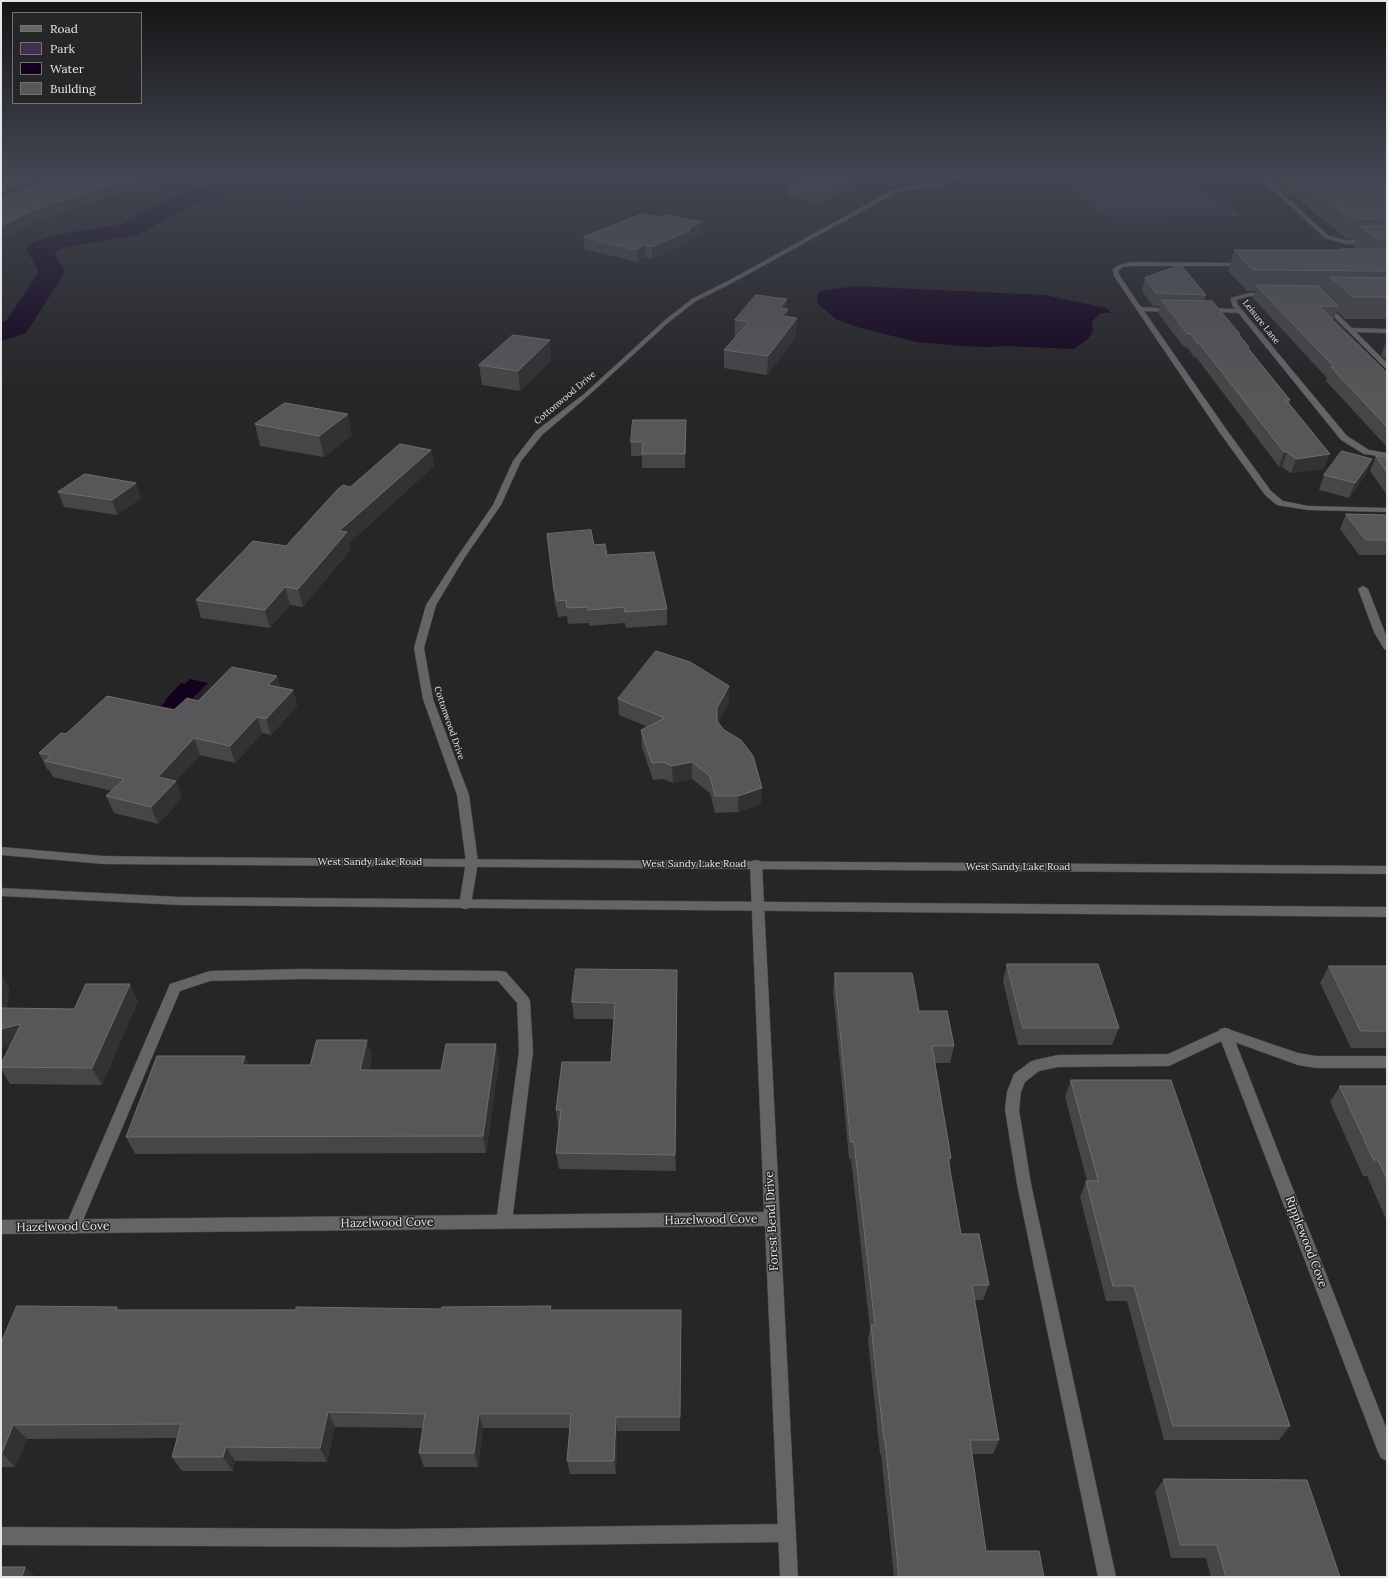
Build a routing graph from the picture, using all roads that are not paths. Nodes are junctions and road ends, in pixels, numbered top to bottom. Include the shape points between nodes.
1 (796, 246) edge
2 (1250, 264) edge
3 (1272, 295) edge
4 (1320, 300) edge
5 (1139, 309) junction
6 (1178, 310) edge
7 (1201, 310) edge
8 (1239, 311) junction
9 (1352, 330) junction
10 (1387, 331) edge
11 (1387, 367) edge
12 (1387, 455) edge
13 (1387, 510) edge
14 (1363, 589) dead end
15 (1387, 646) edge
16 (1, 852) edge
17 (472, 862) junction
18 (756, 864) junction
19 (1387, 870) edge
20 (1, 892) edge
21 (465, 905) junction
22 (758, 906) junction
23 (1387, 912) edge
24 (1224, 1033) junction
25 (1387, 1062) edge
26 (772, 1219) junction
27 (504, 1222) junction
28 (1, 1227) edge
29 (73, 1227) junction
30 (1387, 1452) edge
31 (787, 1533) junction
32 (1, 1536) edge
33 (789, 1577) edge
34 (1107, 1577) edge

1 - 17 street, Cottonwood Drive via 694,300 667,321 586,396 540,433 517,461 497,505 431,605 419,648 428,699 463,795
2 - 5 street via 1121,266 1115,270 1117,276
3 - 8 street, Leisure Lane via 1238,296 1233,299
4 - 9 street
5 - 6 street
5 - 13 street via 1236,450 1268,493 1280,503 1308,508
7 - 8 street
8 - 12 street, Leisure Lane via 1344,438 1368,452
9 - 10 street
9 - 11 street
14 - 15 street
16 - 17 street, West Sandy Lake Road via 111,860
17 - 18 street, West Sandy Lake Road
17 - 21 street, Cottonwood Drive
18 - 19 street, West Sandy Lake Road
18 - 22 street, Forest Bend Drive
20 - 21 street via 180,901
21 - 22 street
22 - 23 street
22 - 26 street, Forest Bend Drive
24 - 25 street via 1298,1059 1316,1062
24 - 30 street, Ripplewood Cove
24 - 34 street via 1169,1060 1058,1061 1035,1066 1019,1078 1014,1092 1012,1110 1024,1184
26 - 27 street, Hazelwood Cove
26 - 31 street, Forest Bend Drive
27 - 29 street, Hazelwood Cove
27 - 29 street via 526,1052 523,1001 501,976 303,974 210,976 175,988
28 - 29 street, Hazelwood Cove
31 - 32 street via 397,1538
31 - 33 street, Forest Bend Drive

